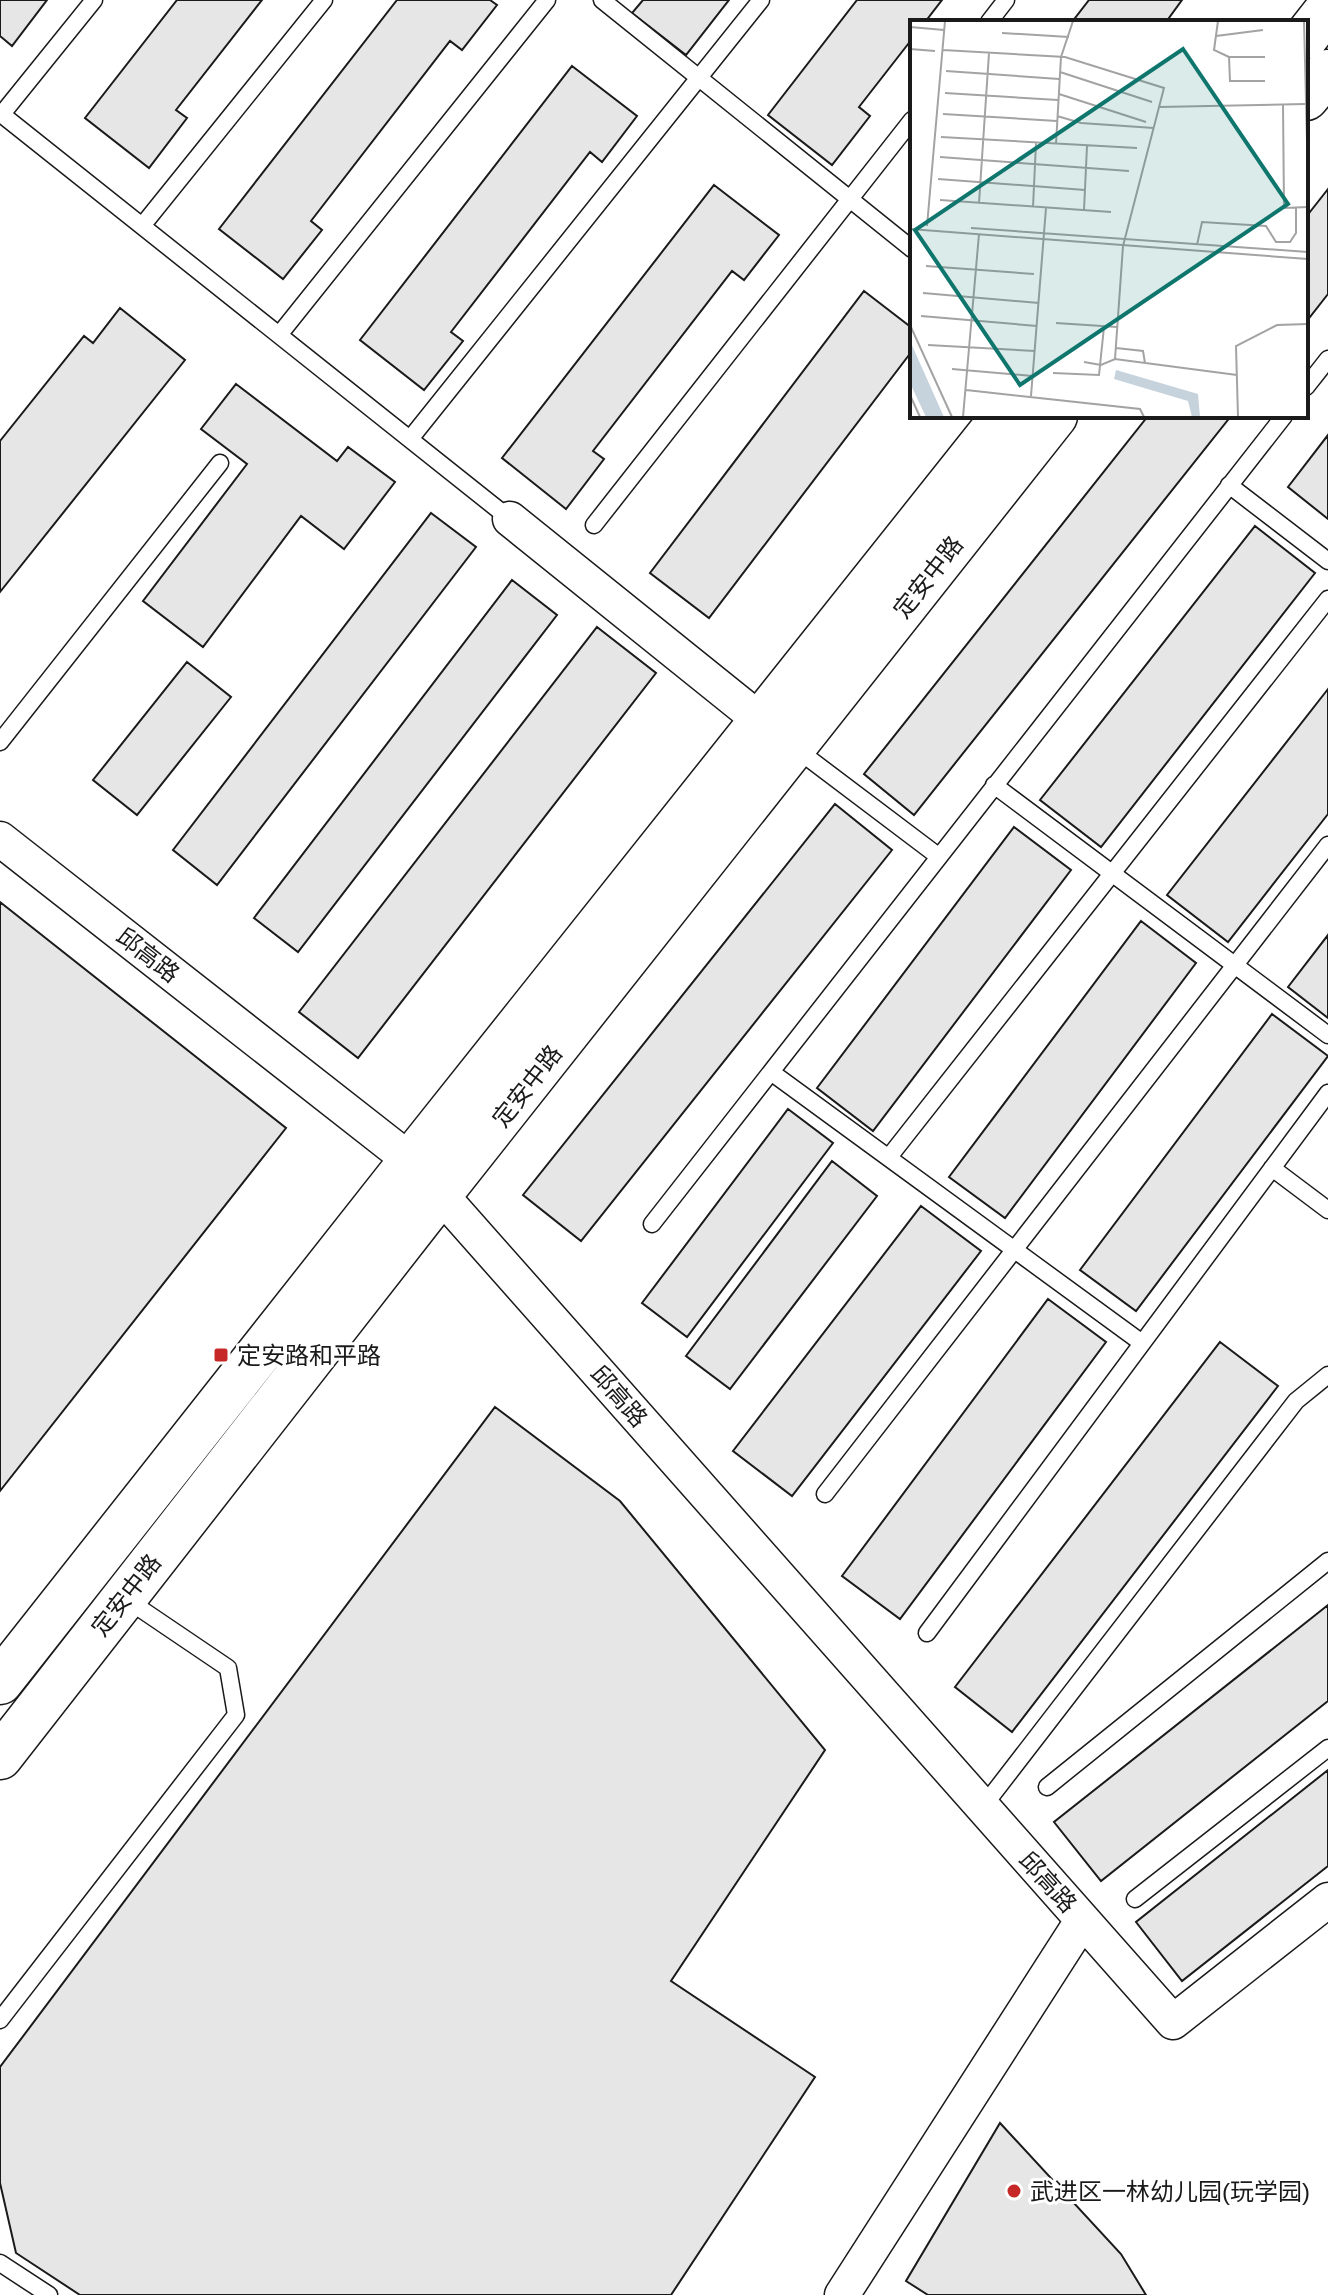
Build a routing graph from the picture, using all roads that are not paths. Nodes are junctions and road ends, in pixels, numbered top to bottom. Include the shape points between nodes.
1 (94, 0) edge
2 (324, 0) edge
3 (547, 0) edge
4 (602, 0) edge
5 (761, 0) edge
6 (1006, 0) edge
7 (1328, 9) edge
8 (991, 20) edge
9 (1308, 34) edge
10 (699, 78) junction
11 (1, 114) edge
12 (910, 123) edge
13 (850, 199) junction
14 (142, 226) junction
15 (910, 247) edge
16 (279, 335) junction
17 (1328, 359) edge
18 (1308, 384) edge
19 (1003, 418) edge
20 (1053, 418) edge
21 (1282, 418) edge
22 (410, 439) junction
23 (220, 463) dead end
24 (1229, 485) junction
25 (510, 519) joint
26 (594, 525) dead end
27 (1328, 561) edge
28 (1328, 599) edge
29 (3, 731) edge
30 (778, 734) junction
31 (994, 785) junction
32 (0, 839) edge
33 (1328, 845) edge
34 (938, 856) junction
35 (1112, 873) junction
36 (1235, 965) junction
37 (1328, 1035) edge
38 (771, 1072) junction
39 (1328, 1093) edge
40 (889, 1157) junction
41 (411, 1161) junction
42 (1272, 1168) junction
43 (440, 1194) junction
44 (1328, 1210) edge
45 (652, 1224) dead end
46 (1015, 1250) junction
47 (1142, 1343) junction
48 (1328, 1375) edge
49 (825, 1494) dead end
50 (1328, 1561) edge
51 (124, 1598) junction
52 (927, 1633) dead end
53 (0, 1682) edge
54 (1328, 1748) edge
55 (0, 1757) edge
56 (1047, 1787) dead end
57 (982, 1808) junction
58 (1135, 1899) dead end
59 (1328, 1900) edge
60 (1082, 1921) junction
61 (0, 2020) edge
62 (0, 2263) edge
63 (49, 2295) edge
64 (842, 2295) edge

1 - 11 lane
2 - 14 lane
3 - 16 lane
4 - 10 lane
5 - 10 lane
6 - 8 lane
7 - 9 main road
10 - 13 lane
10 - 22 lane
11 - 14 lane
12 - 13 lane
13 - 15 lane
13 - 26 lane
14 - 16 lane
16 - 22 lane
17 - 18 lane
19 - 30 main road, 定安中路
20 - 30 main road, 定安中路
21 - 24 lane
22 - 25 lane
23 - 29 lane
24 - 27 lane
24 - 31 lane
25 - 30 street
28 - 35 lane
30 - 34 lane
30 - 41 main road, 定安中路
30 - 43 main road, 定安中路
31 - 34 lane
31 - 35 lane
32 - 41 street, 邱高路
33 - 36 lane
34 - 38 lane
35 - 36 lane
35 - 40 lane
36 - 37 lane
36 - 46 lane
38 - 40 lane
38 - 45 lane
39 - 42 lane
40 - 46 lane
41 - 43 street, 邱高路
41 - 53 main road, 定安中路
42 - 44 lane
42 - 47 lane
43 - 51 main road, 定安中路
43 - 57 street, 邱高路
46 - 47 lane
46 - 49 lane
47 - 52 lane
48 - 57 lane via 1296,1401
50 - 56 lane
51 - 55 main road, 定安中路
51 - 61 lane via 228,1668 236,1715
54 - 58 lane
57 - 60 street, 邱高路
59 - 60 street, 邱高路 via 1173,2022
60 - 64 street
62 - 63 lane

